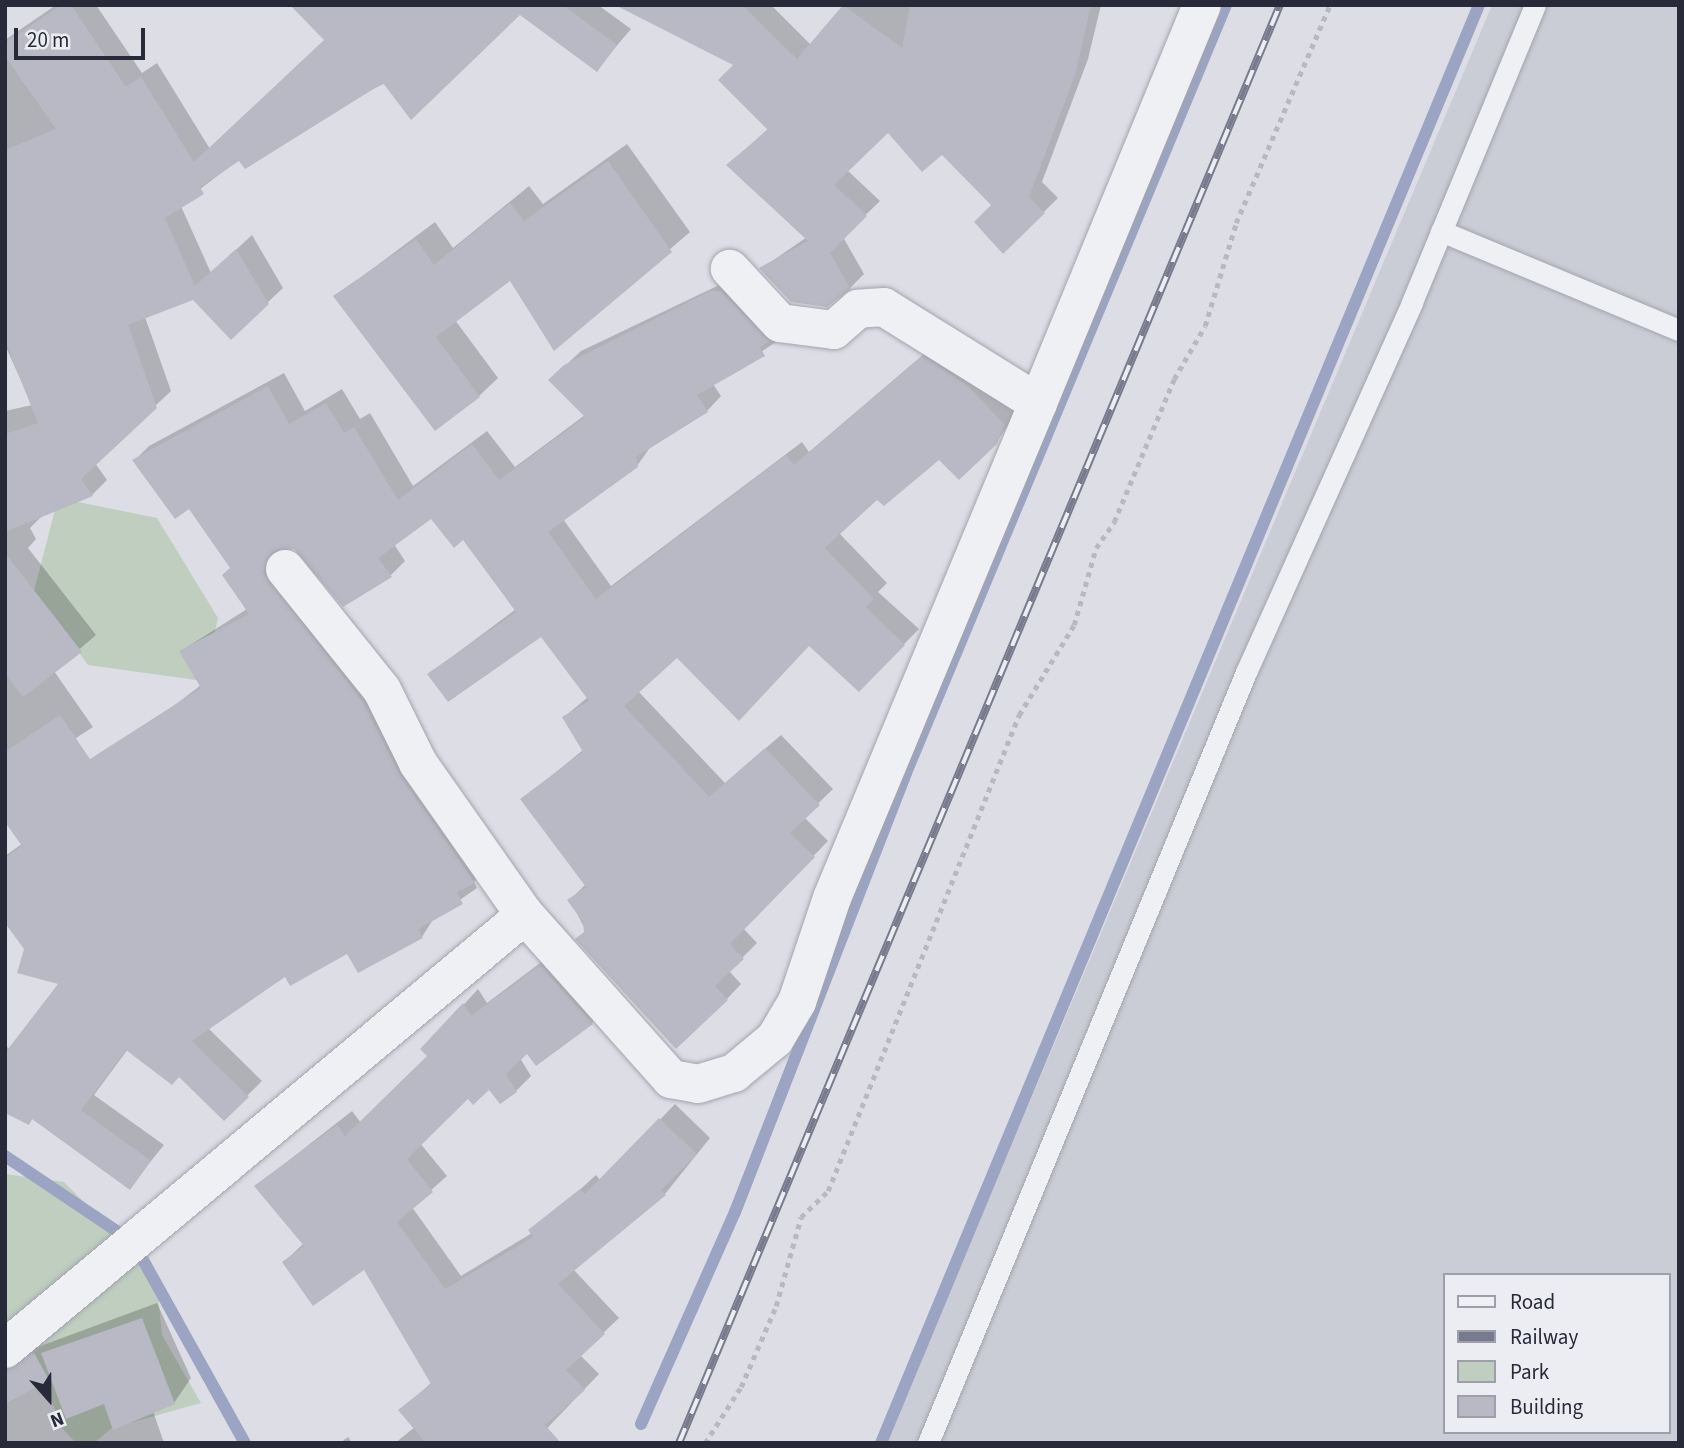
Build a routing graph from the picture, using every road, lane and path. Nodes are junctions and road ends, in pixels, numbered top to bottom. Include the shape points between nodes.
1 (1202, 5) edge
2 (1330, 5) edge
3 (1535, 5) edge
4 (1441, 231) junction
5 (730, 269) dead end
6 (1679, 330) edge
7 (1038, 403) junction
8 (285, 569) dead end
9 (525, 915) junction
10 (5, 1349) edge
11 (705, 1443) edge
12 (928, 1443) edge

1 - 7 street
2 - 11 path via 1303,55 1236,223 1205,326 1174,379 1114,522 1096,548 1074,625 1018,715 828,1191 801,1217 776,1306 741,1387
3 - 4 lane
4 - 6 lane
4 - 12 lane via 1241,682
5 - 7 street via 780,323 834,330 858,309 884,307
7 - 9 street via 832,898 797,1002 775,1039 734,1073 698,1084 671,1079
8 - 9 street via 382,690 418,763
9 - 10 street

